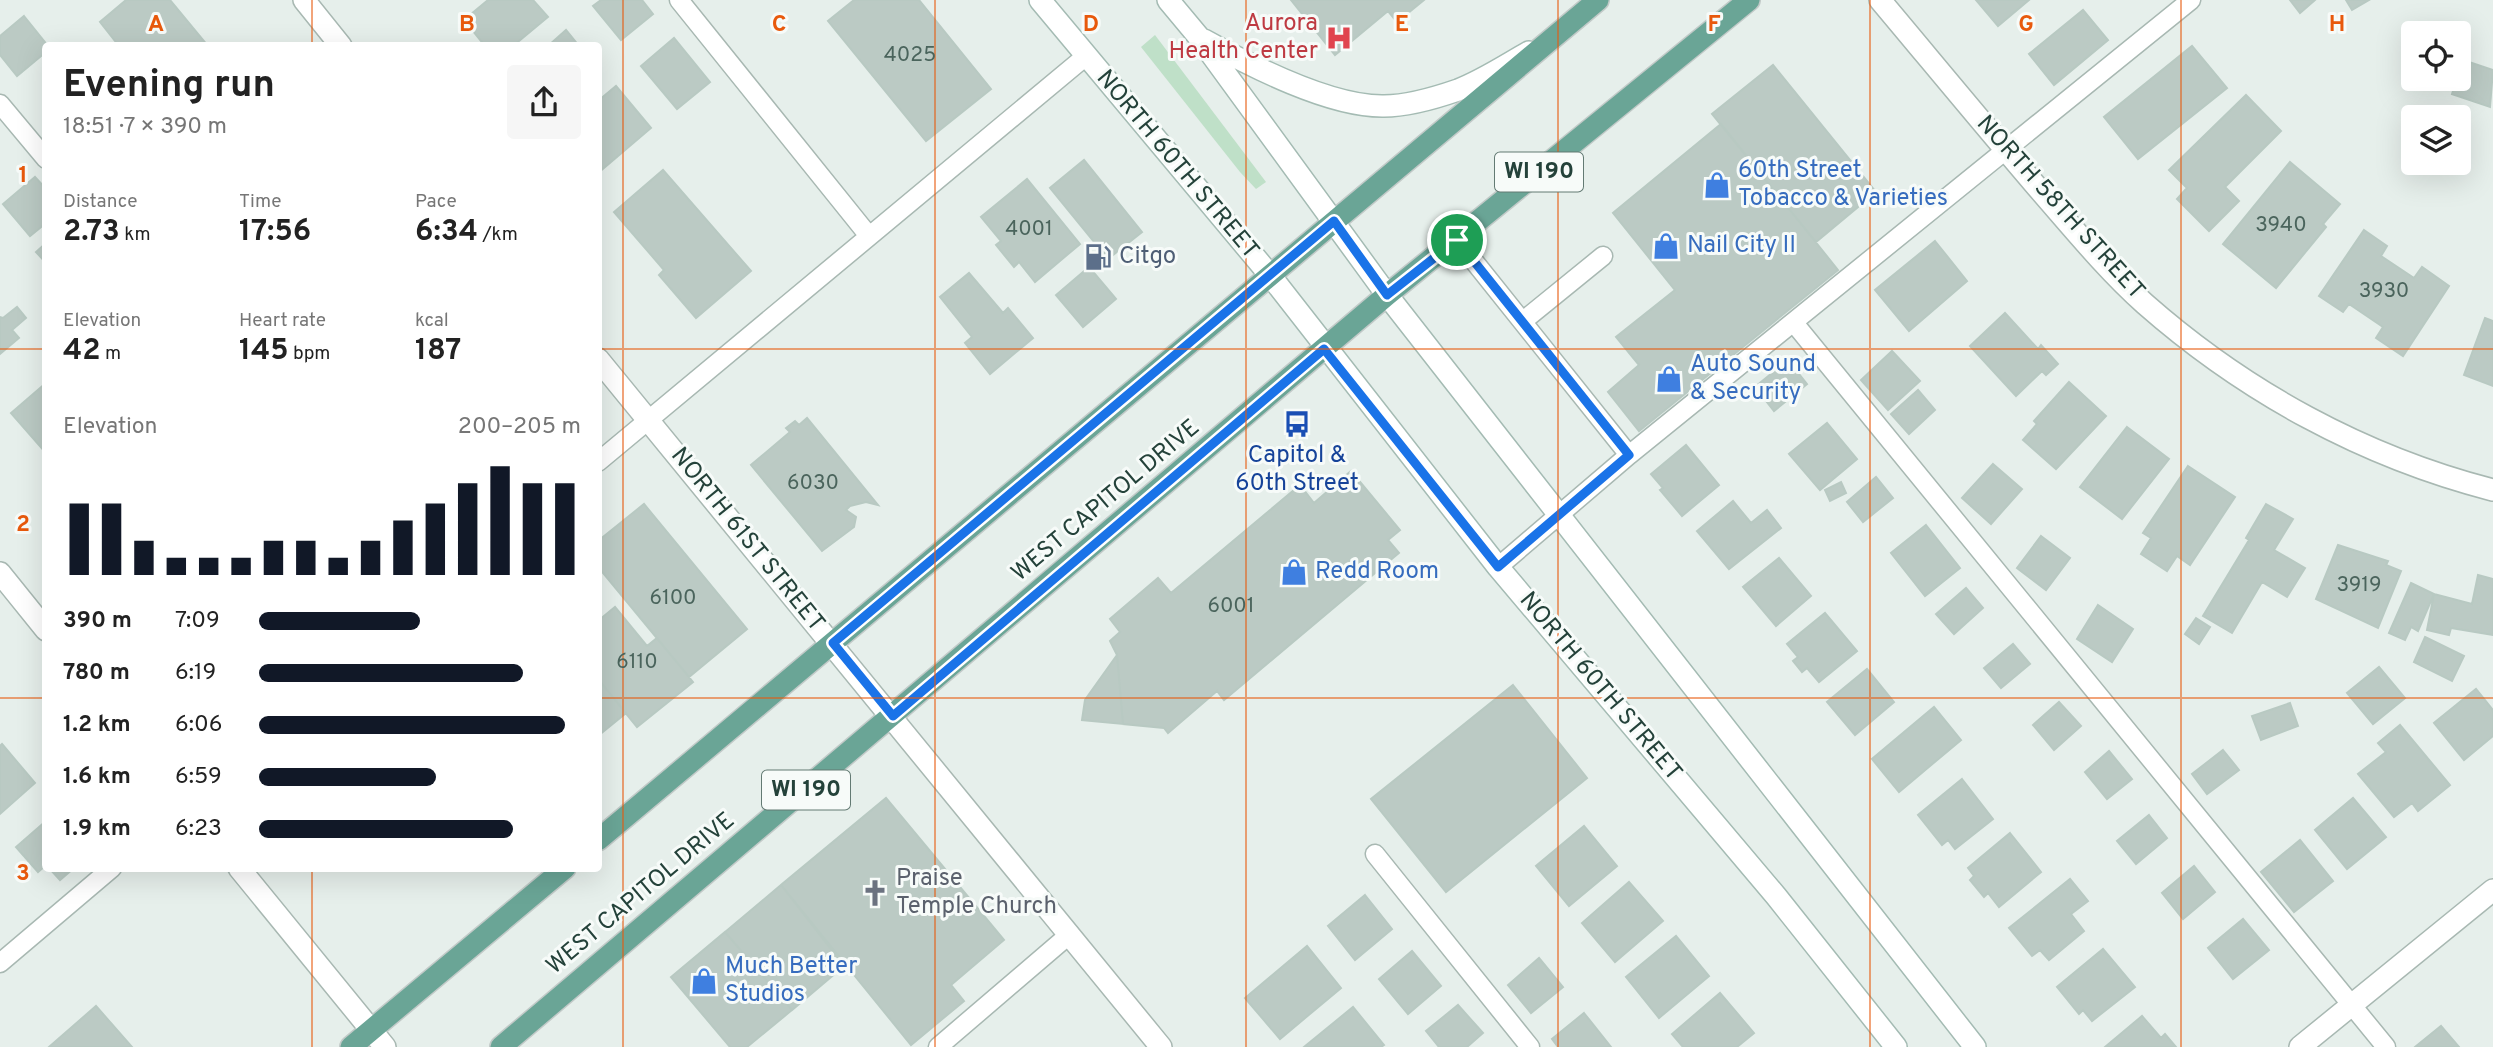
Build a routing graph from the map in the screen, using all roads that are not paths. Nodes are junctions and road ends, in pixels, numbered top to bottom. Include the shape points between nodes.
1 (304, 0) edge
2 (679, 0) edge
3 (1040, 0) edge
4 (1168, 0) edge
5 (1598, 0) edge
6 (1749, 0) edge
7 (1880, 0) edge
8 (2191, 0) edge
9 (1198, 36) junction
10 (1549, 41) junction
11 (338, 42) edge
12 (1086, 56) junction
13 (0, 104) edge
14 (2007, 151) junction
15 (42, 154) edge
16 (1334, 221) junction
17 (869, 236) junction
18 (1457, 240) junction
19 (1603, 256) dead end
20 (1269, 274) junction
21 (1387, 295) junction
22 (1523, 321) junction
23 (1794, 323) junction
24 (1324, 349) junction
25 (602, 364) edge
26 (649, 420) junction
27 (1629, 455) junction
28 (602, 459) edge
29 (2493, 490) edge
30 (1559, 515) junction
31 (1498, 567) junction
32 (0, 573) edge
33 (42, 624) edge
34 (833, 643) junction
35 (893, 716) junction
36 (602, 837) edge
37 (1375, 854) dead end
38 (107, 872) edge
39 (242, 872) edge
40 (560, 872) edge
41 (2493, 890) edge
42 (1070, 934) junction
43 (0, 963) edge
44 (2351, 1005) junction
45 (371, 1030) junction
46 (351, 1047) edge
47 (385, 1047) edge
48 (501, 1047) edge
49 (938, 1047) edge
50 (1161, 1047) edge
51 (1530, 1047) edge
52 (1896, 1047) edge
53 (1975, 1047) edge
54 (2300, 1047) edge
55 (2386, 1047) edge

1 - 11 main road
2 - 17 lane
3 - 12 main road, NORTH 60TH STREET
4 - 9 main road
5 - 10 main road
6 - 18 main road, WEST CAPITOL DRIVE / WI 190
7 - 14 main road, NORTH 58TH STREET
8 - 14 lane
9 - 10 main road via 1275,77 1384,106 1460,89
9 - 16 main road
10 - 16 main road
12 - 17 lane
12 - 20 main road, NORTH 60TH STREET
13 - 15 lane
14 - 23 lane
14 - 29 main road, NORTH 58TH STREET via 2087,245 2143,302 2200,350 2327,428 2393,458
16 - 20 main road
16 - 21 main road
17 - 26 lane
18 - 21 main road, WEST CAPITOL DRIVE / WI 190
18 - 22 lane
19 - 22 lane
20 - 24 main road, NORTH 60TH STREET
20 - 34 main road
21 - 24 main road, WEST CAPITOL DRIVE / WI 190
21 - 30 main road
22 - 27 lane
23 - 27 lane
23 - 44 lane
24 - 31 main road, NORTH 60TH STREET
24 - 35 main road, WEST CAPITOL DRIVE / WI 190
25 - 26 main road, NORTH 61ST STREET
26 - 28 lane
26 - 34 main road, NORTH 61ST STREET
27 - 30 lane
30 - 31 lane
30 - 53 main road
31 - 52 main road, NORTH 60TH STREET
32 - 33 main road
34 - 35 main road, NORTH 61ST STREET
34 - 36 main road
35 - 42 main road, NORTH 61ST STREET
35 - 48 main road, WEST CAPITOL DRIVE / WI 190
37 - 51 lane
38 - 43 lane
39 - 45 main road
40 - 45 main road
41 - 44 main road
42 - 49 lane
42 - 50 main road, NORTH 61ST STREET
44 - 54 main road
44 - 55 lane
45 - 46 main road
45 - 47 main road

